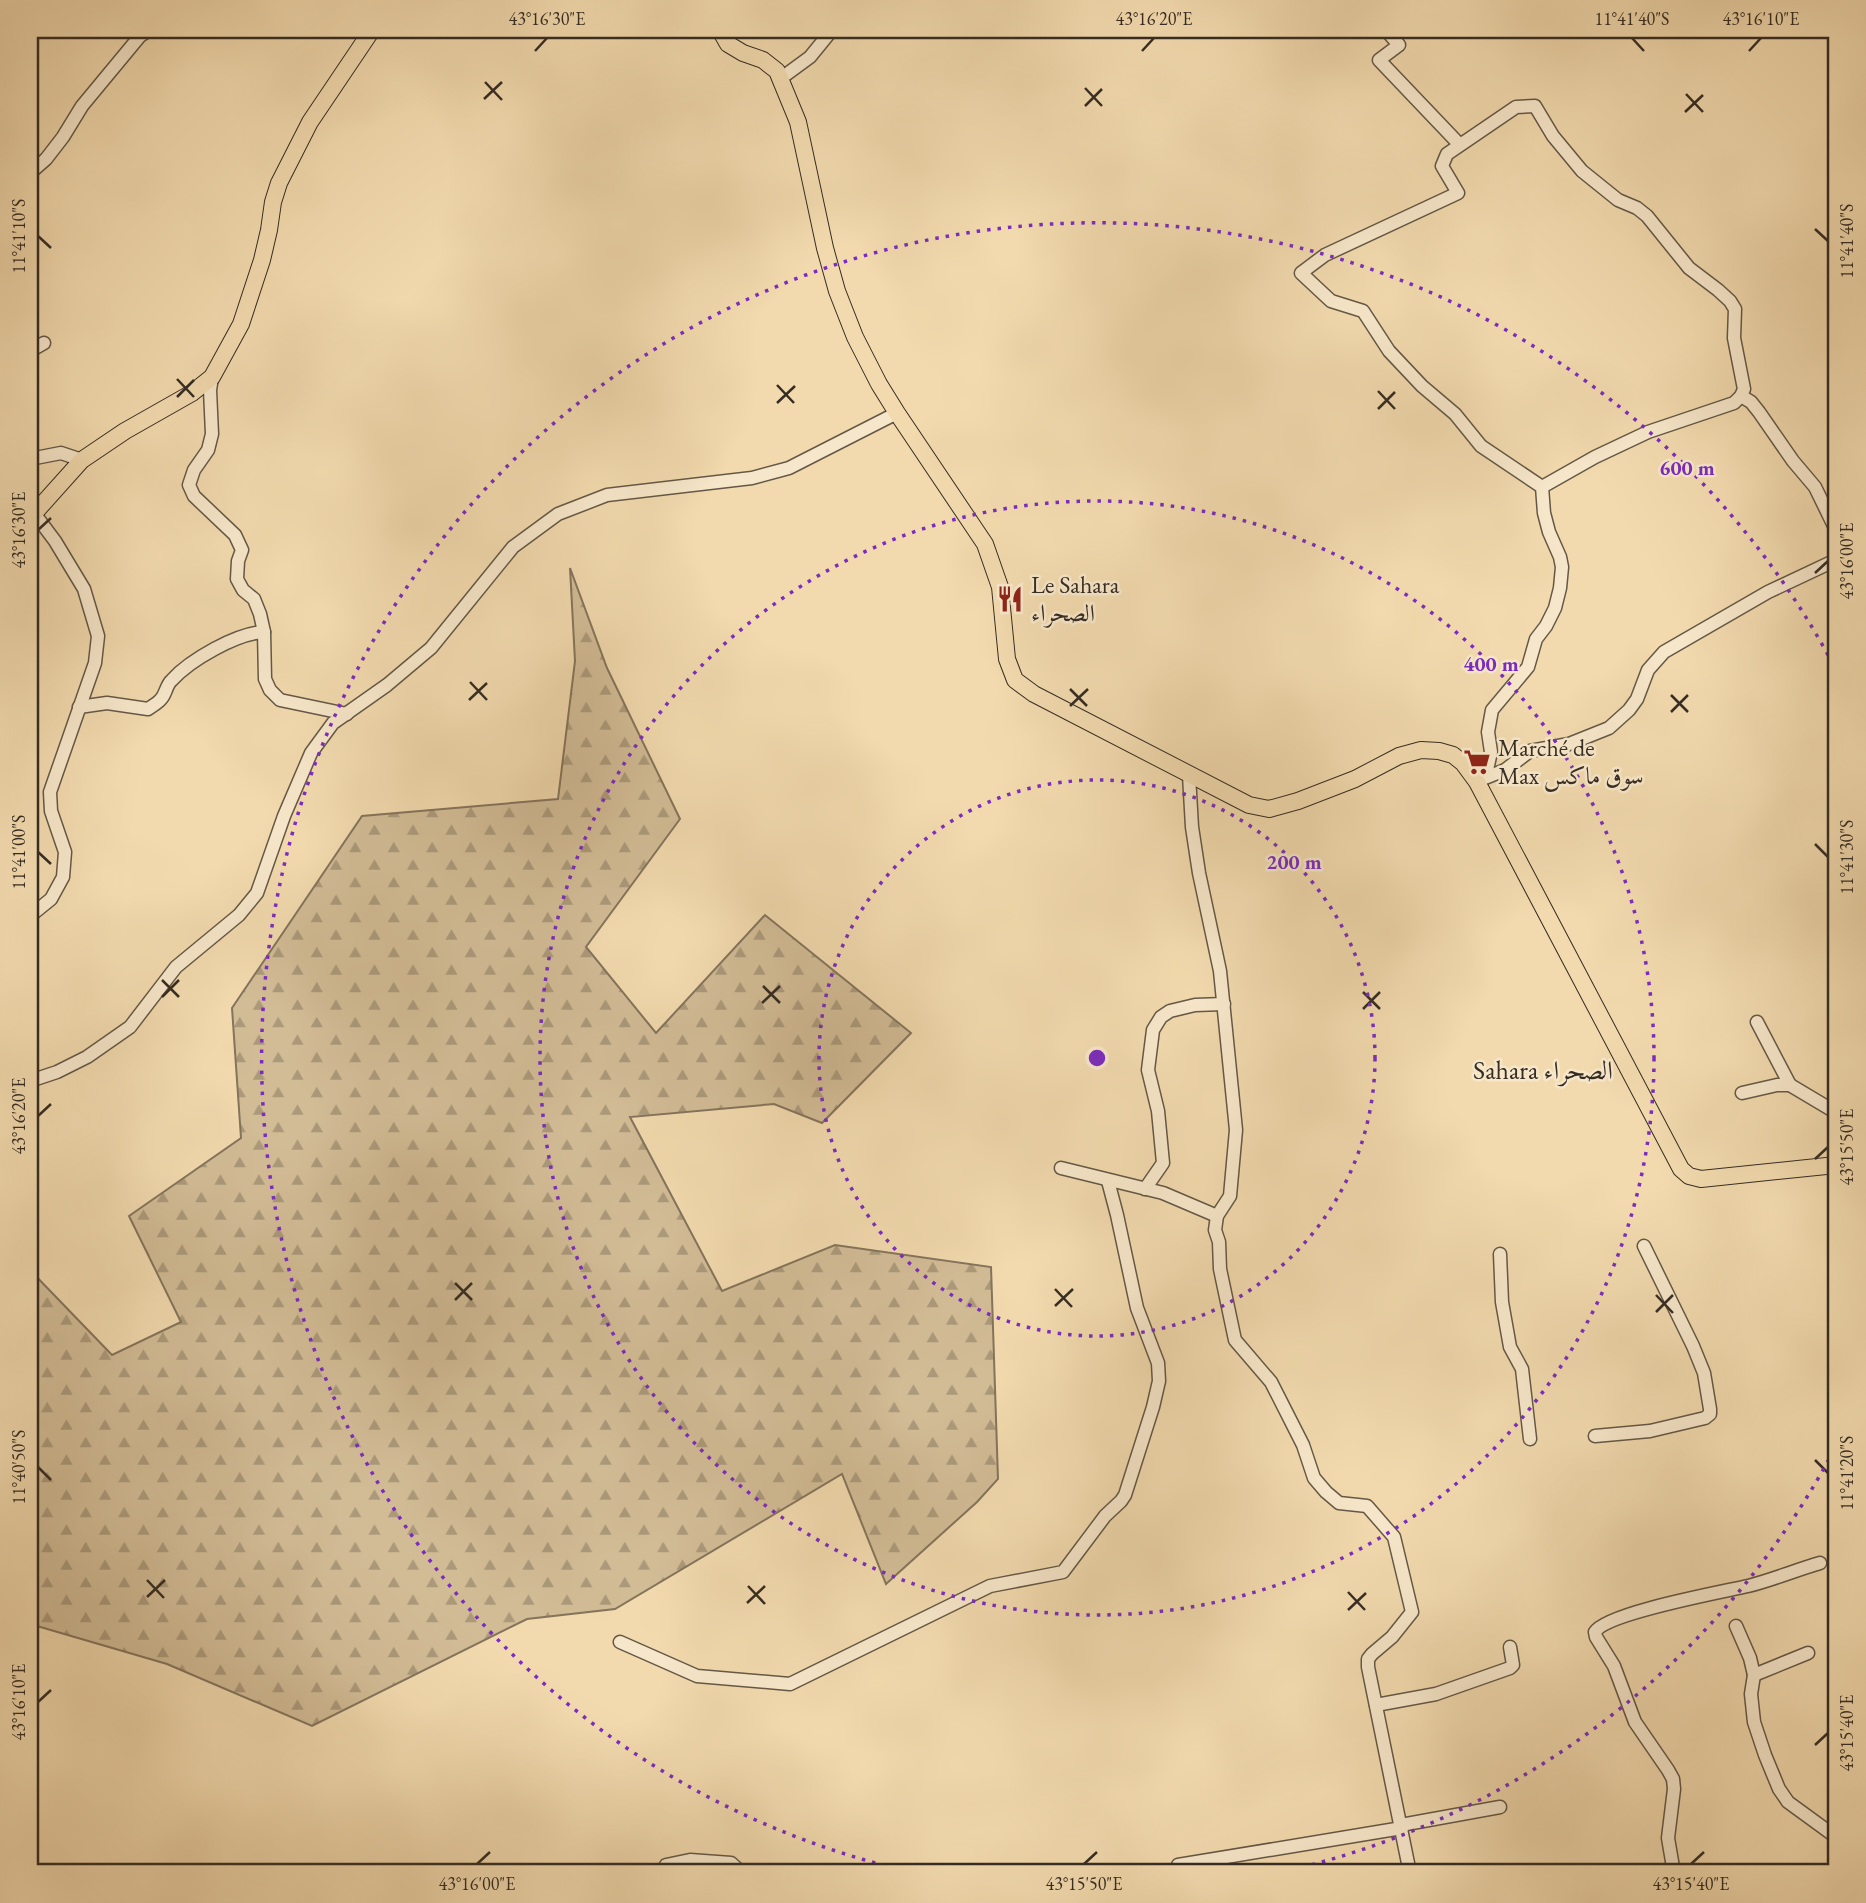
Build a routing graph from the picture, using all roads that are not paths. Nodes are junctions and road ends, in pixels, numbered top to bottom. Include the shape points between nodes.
1 (149, 30) edge
2 (372, 30) edge
3 (720, 30) edge
4 (832, 30) edge
5 (1386, 30) edge
6 (780, 79) junction
7 (1459, 144) junction
8 (30, 173) edge
9 (44, 343) dead end
10 (30, 351) edge
11 (212, 377) junction
12 (1741, 396) junction
13 (897, 413) junction
14 (30, 459) edge
15 (82, 460) junction
16 (1542, 487) junction
17 (32, 515) edge
18 (1836, 530) edge
19 (1836, 560) edge
20 (264, 632) junction
21 (79, 708) junction
22 (347, 714) junction
23 (1189, 775) junction
24 (1477, 782) junction
25 (30, 916) edge
26 (1224, 1004) junction
27 (1757, 1022) dead end
28 (30, 1081) edge
29 (1790, 1085) junction
30 (1742, 1093) dead end
31 (1836, 1115) edge
32 (1836, 1166) edge
33 (1061, 1168) dead end
34 (1108, 1181) junction
35 (1145, 1189) junction
36 (1217, 1216) junction
37 (1644, 1245) dead end
38 (1500, 1254) dead end
39 (1595, 1436) dead end
40 (1530, 1439) dead end
41 (1820, 1563) dead end
42 (1736, 1626) dead end
43 (620, 1642) dead end
44 (1510, 1647) dead end
45 (1808, 1653) dead end
46 (1754, 1675) junction
47 (1376, 1705) junction
48 (1500, 1807) dead end
49 (1402, 1826) junction
50 (1836, 1837) edge
51 (1178, 1864) dead end
52 (662, 1873) edge
53 (742, 1873) edge
54 (1410, 1873) edge
55 (1674, 1873) edge

1 - 8 street
2 - 11 main road via 310,122 279,183 262,260 241,324
3 - 6 main road via 728,44 763,60
4 - 6 street via 810,57
5 - 7 street via 1399,45 1379,60
6 - 13 main road via 798,122 837,291 855,337
7 - 12 street via 1516,107 1535,106 1582,170 1618,200 1647,216 1689,268 1730,301 1735,309
7 - 16 street via 1442,166 1458,193 1325,255 1301,273 1331,301 1363,311 1389,351 1455,414 1481,446
9 - 10 street
11 - 15 main road
11 - 20 street via 212,434 189,485 194,496 235,535 242,550 237,579 254,599
12 - 16 street via 1726,407 1648,432
12 - 18 street via 1751,402 1815,487
13 - 22 street via 789,468 752,478 607,495 558,514 513,547 431,648
13 - 23 main road via 985,544 1000,587 1007,659 1015,680
14 - 15 street via 61,453
15 - 17 main road
16 - 24 street via 1549,532 1562,567 1560,588 1528,667 1492,710 1491,752 1487,769
17 - 21 street via 55,541 84,589 98,636 95,663
19 - 24 street via 1768,592 1664,652 1648,670 1637,699 1609,728 1569,744 1530,751 1505,770
20 - 21 street via 251,632 206,654 170,681 161,700 148,709 107,703
20 - 22 street via 265,679 280,700
21 - 25 street via 50,792 51,811 65,852 63,877 51,899
22 - 28 street via 333,723 311,753 257,893 239,915 176,967 130,1027 87,1058
23 - 24 main road via 1249,805 1269,809 1421,750 1452,755
23 - 26 street via 1196,850
24 - 32 main road via 1681,1169 1701,1179
26 - 35 street via 1170,1011 1153,1030 1148,1070 1163,1163
26 - 36 street via 1236,1130 1230,1196
27 - 29 street
29 - 30 street
29 - 31 street
33 - 34 street
34 - 35 street
34 - 43 street via 1159,1381 1125,1495 1063,1572 990,1586 790,1684 697,1676
35 - 36 street
36 - 47 street via 1220,1269 1235,1340 1271,1382 1314,1478 1339,1503 1367,1506 1394,1537 1412,1612 1368,1659
37 - 39 street via 1704,1373 1710,1414 1650,1431
38 - 40 street via 1502,1302 1510,1347 1521,1369
41 - 55 street via 1623,1617 1595,1632 1614,1666 1634,1722 1673,1779 1668,1838
42 - 46 street
44 - 47 street via 1510,1668 1436,1694
45 - 46 street
46 - 50 street via 1754,1722 1779,1790 1788,1802
47 - 49 street
48 - 49 street
49 - 51 street
49 - 54 street
52 - 53 street via 666,1865 690,1860 731,1863

